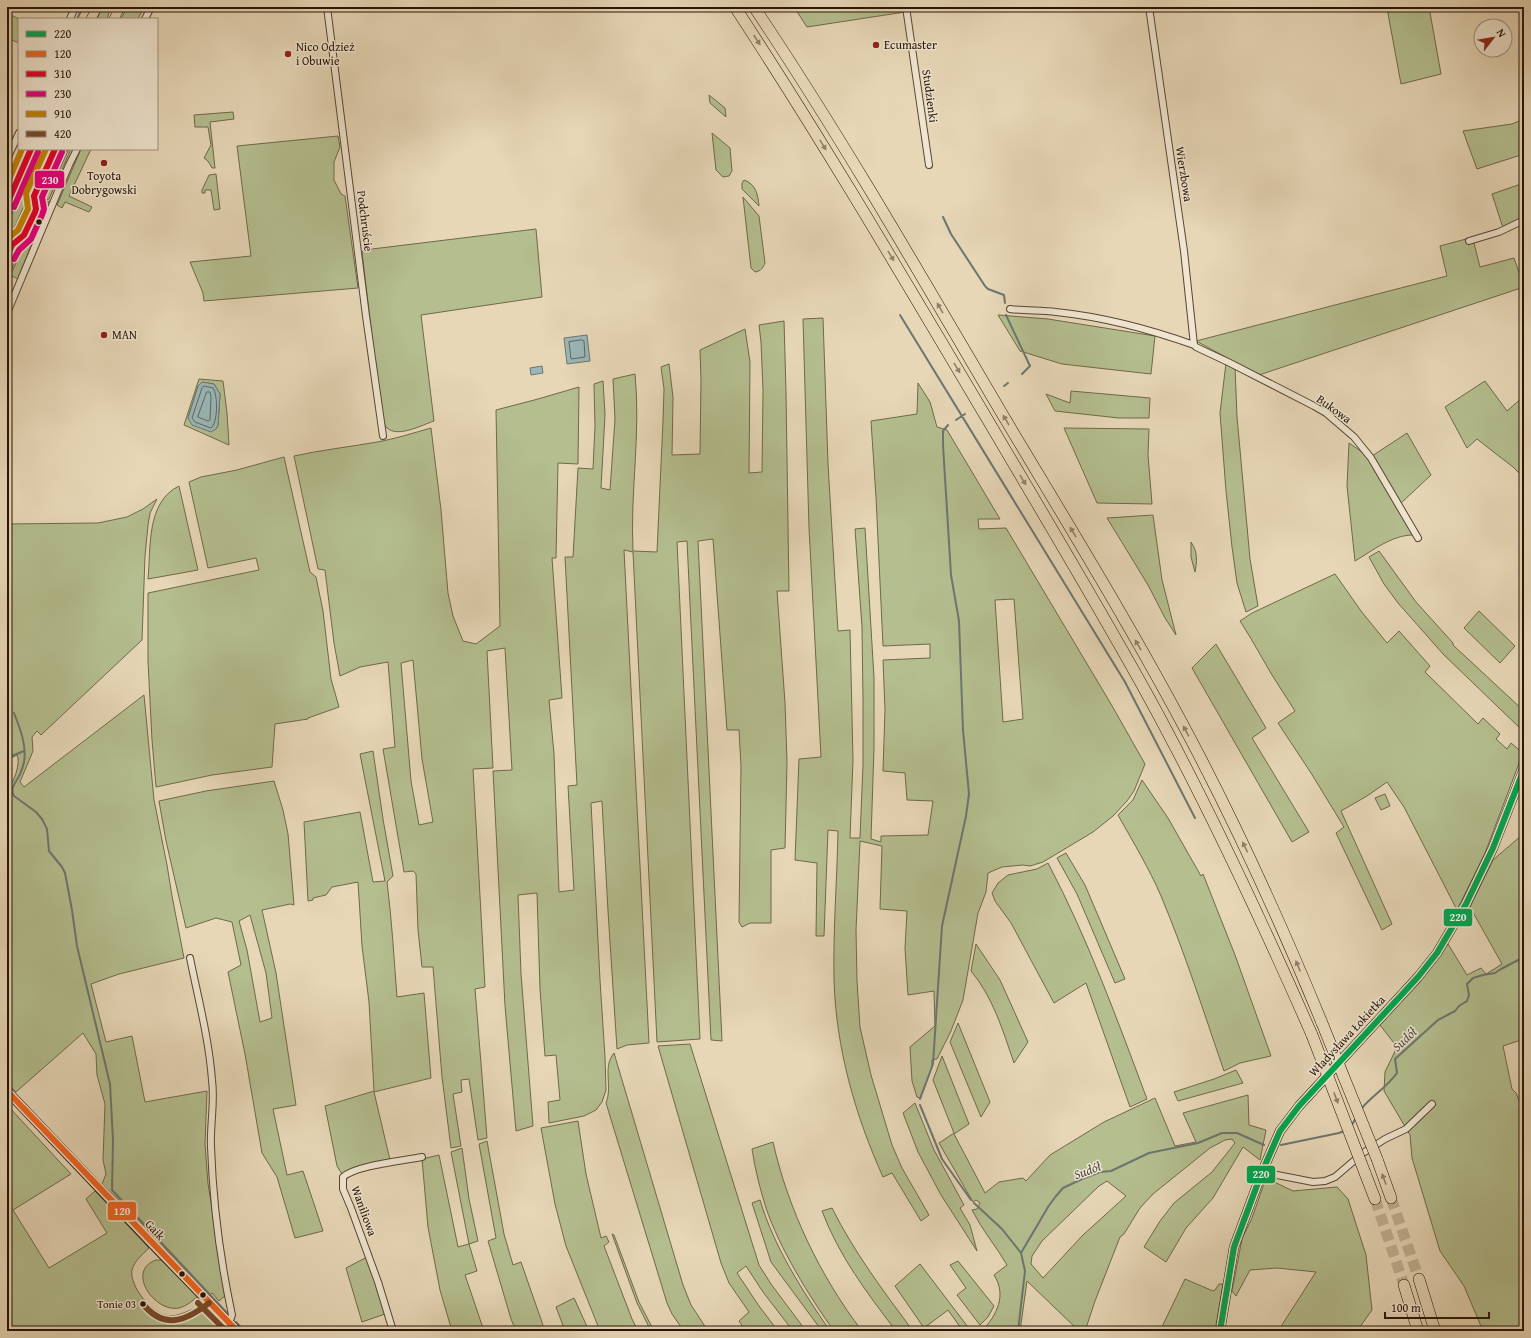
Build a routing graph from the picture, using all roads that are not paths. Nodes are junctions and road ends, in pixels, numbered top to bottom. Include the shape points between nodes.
1 (75, 7) edge
2 (97, 7) edge
3 (120, 7) edge
4 (151, 7) edge
5 (327, 7) edge
6 (735, 7) edge
7 (754, 7) edge
8 (906, 7) edge
9 (1149, 7) edge
10 (70, 18) edge
11 (92, 18) edge
12 (114, 18) edge
13 (146, 18) edge
14 (18, 135) edge
15 (31, 150) edge
16 (55, 150) edge
17 (76, 150) edge
18 (7, 159) edge
19 (929, 165) dead end
20 (7, 204) edge
21 (1524, 220) edge
22 (1469, 241) dead end
23 (7, 256) edge
24 (7, 294) edge
25 (14, 297) junction
26 (1010, 309) dead end
27 (7, 313) edge
28 (1194, 345) junction
29 (383, 436) dead end
30 (1418, 538) dead end
31 (1524, 769) edge
32 (190, 958) dead end
33 (7, 1091) edge
34 (1432, 1104) dead end
35 (422, 1157) dead end
36 (1262, 1172) junction
37 (1392, 1198) tunnel mouth
38 (1375, 1199) tunnel mouth
39 (1418, 1278) tunnel mouth
40 (1404, 1285) tunnel mouth
41 (229, 1323) junction
42 (237, 1331) edge
43 (393, 1331) edge
44 (1220, 1331) edge
45 (1418, 1331) edge
46 (1435, 1331) edge

1 - 10 street
2 - 11 main road
3 - 12 main road
4 - 13 street
5 - 29 street, Podchruście
6 -> 38 highway, bridge via 857,198 1132,667 1180,755 1217,828 1312,1035
37 -> 7 highway, bridge via 1265,889 1164,690 846,149
8 - 19 street, Studzienki
9 - 28 street, Wierzbowa via 1184,251
14 - 18 street
15 - 20 main road
16 - 23 main road
17 - 25 street
21 - 22 street via 1499,232
24 - 25 street
25 - 27 street
26 - 28 street, Bukowa via 1056,312 1121,322 1157,331
28 - 30 street, Bukowa via 1314,406 1354,437 1371,458
31 - 36 street, Władysława Łokietka via 1493,848 1466,904 1443,943 1418,977 1288,1118 1277,1136
32 - 41 street via 213,1081 213,1198 232,1315
33 - 41 street, Gaik
34 - 36 street via 1406,1130 1363,1153 1335,1177 1313,1182
35 - 43 street, Waniliowa via 375,1165 343,1177 343,1189 378,1282
36 - 44 street, Władysława Łokietka via 1234,1247
39 - 46 highway
40 - 45 highway
41 - 42 street, Gaik

